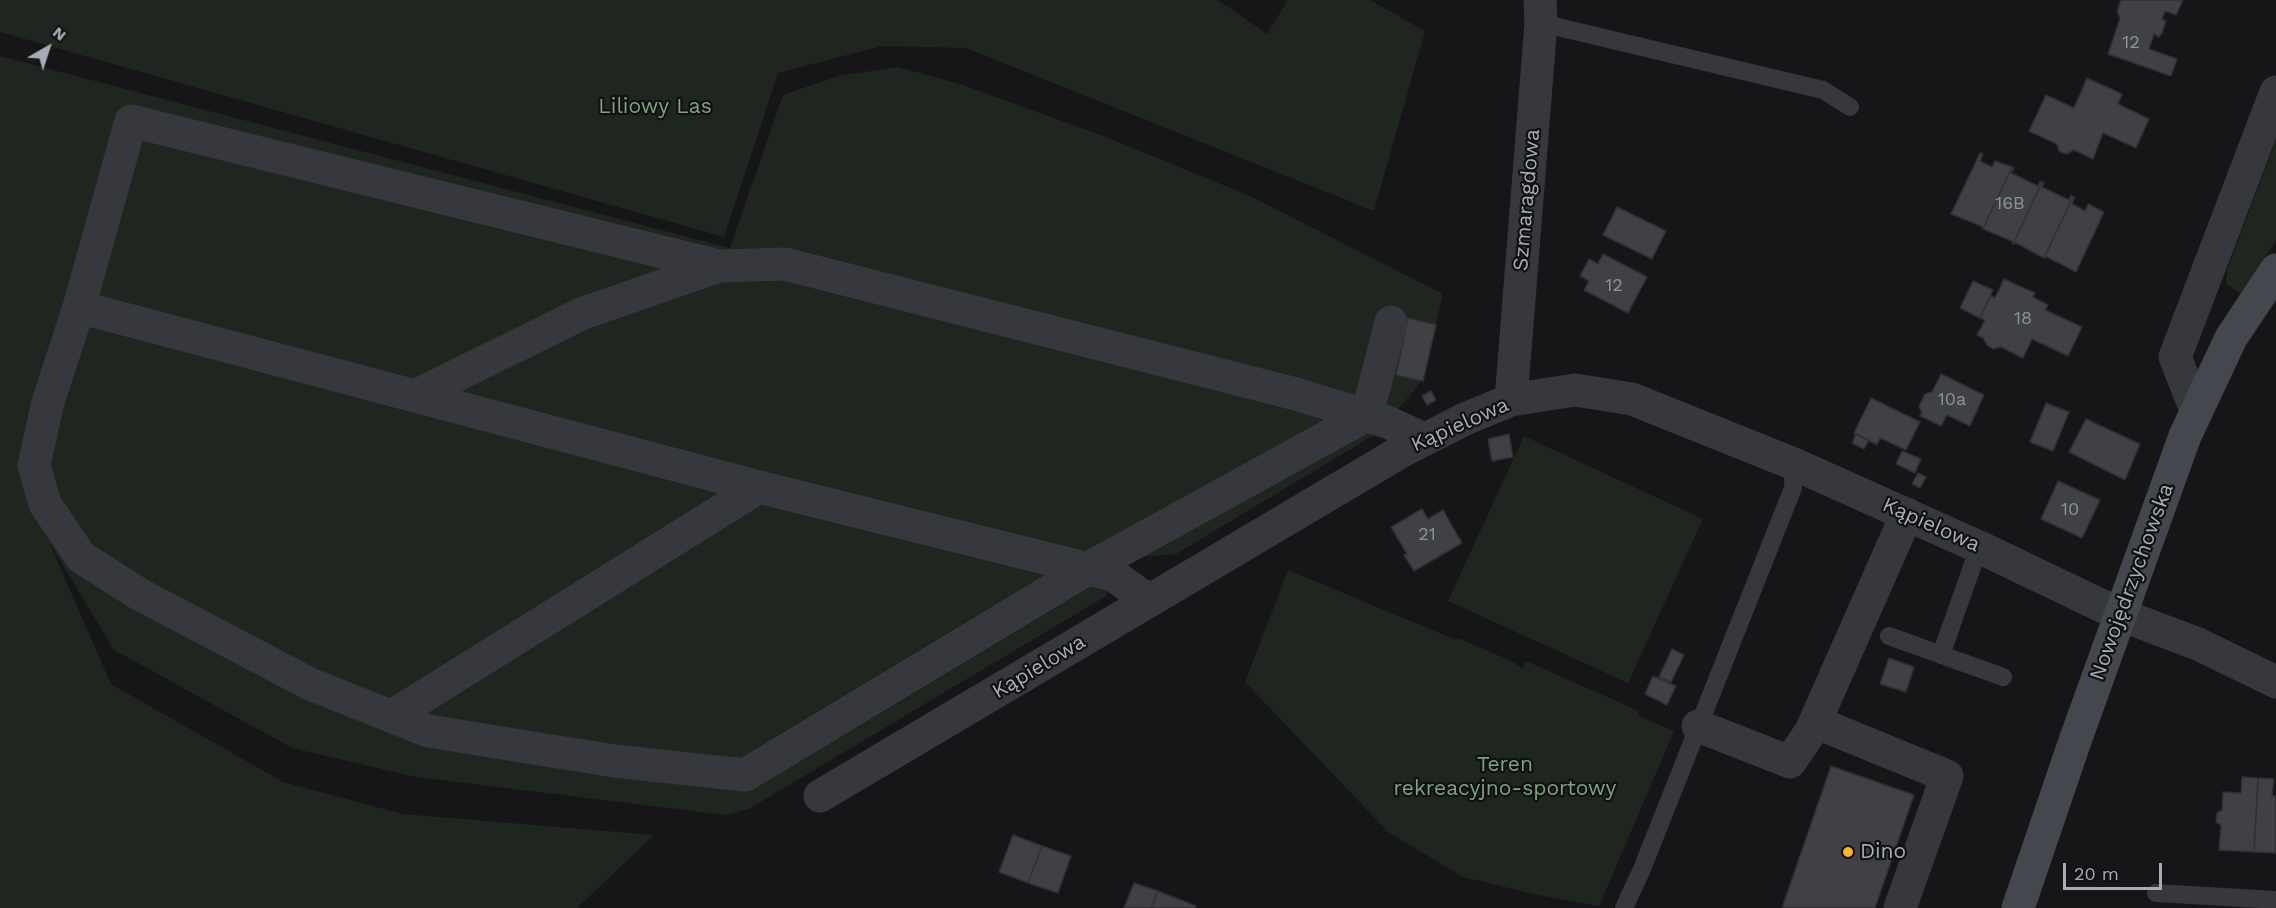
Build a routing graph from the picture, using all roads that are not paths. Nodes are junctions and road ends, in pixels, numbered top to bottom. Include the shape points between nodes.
1 (1540, 11) edge
2 (2276, 92) edge
3 (1850, 107) dead end
4 (719, 266) junction
5 (2276, 270) edge
6 (80, 307) junction
7 (1391, 322) dead end
8 (415, 396) junction
9 (1511, 400) junction
10 (2196, 410) junction
11 (1366, 416) junction
12 (1424, 440) junction
13 (1794, 464) junction
14 (759, 487) junction
15 (1907, 514) junction
16 (1979, 547) junction
17 (1087, 569) junction
18 (1149, 601) junction
19 (2121, 615) junction
20 (1889, 636) dead end
21 (1941, 655) junction
22 (2003, 677) dead end
23 (2276, 682) edge
24 (392, 716) junction
25 (1815, 722) junction
26 (1698, 726) junction
27 (820, 796) dead end
28 (2156, 893) dead end
29 (2276, 900) edge
30 (1624, 908) edge
31 (1900, 908) edge
32 (2018, 908) edge

1 - 3 lane via 1822,90
1 - 9 street, Szmaragdowa
2 - 10 street via 2175,357
4 - 6 street via 131,121
4 - 8 street via 581,314
4 - 11 street via 785,264 1296,394
5 - 10 street, Nowojędrzychowska via 2231,338
6 - 8 street
6 - 24 street via 48,402 34,465 45,504 81,557 139,594 310,684
7 - 11 street
8 - 14 street
9 - 12 street, Kąpielowa
9 - 13 street, Kąpielowa via 1575,390 1632,399
10 - 19 street, Nowojędrzychowska
11 - 12 street
11 - 17 street
12 - 18 street, Kąpielowa
13 - 15 street, Kąpielowa
13 - 26 lane via 1793,488
14 - 17 street
14 - 24 street
15 - 16 street, Kąpielowa
15 - 25 street
16 - 19 street, Kąpielowa
16 - 21 lane
17 - 18 street via 1113,575
17 - 24 street via 745,775 614,761 428,731
18 - 27 street, Kąpielowa
19 - 23 street, Kąpielowa via 2198,644
19 - 32 street, Nowojędrzychowska
20 - 21 lane
21 - 22 lane
25 - 26 street via 1790,762
25 - 31 street via 1947,776
26 - 30 lane
28 - 29 lane

